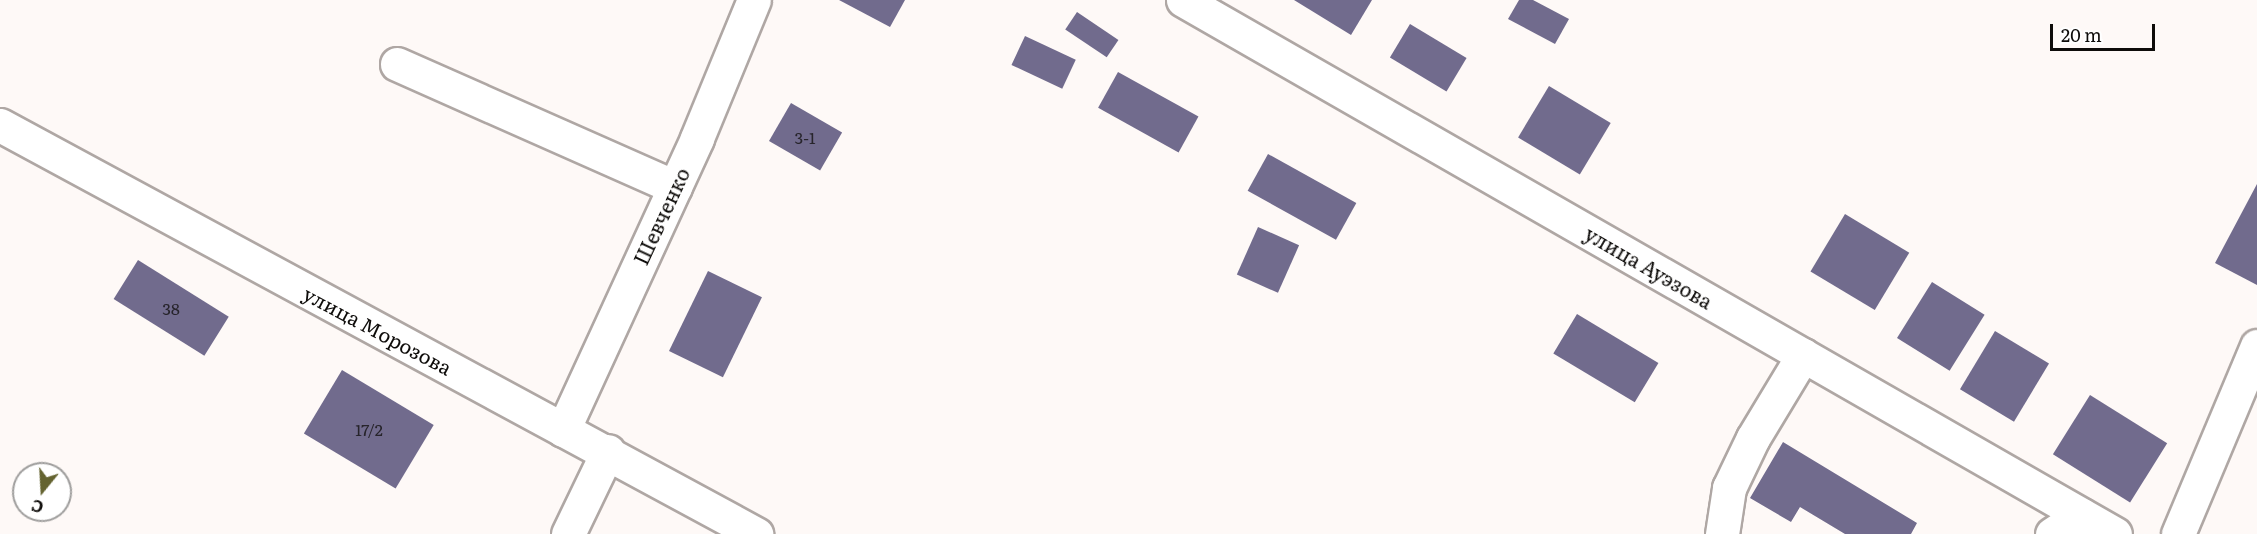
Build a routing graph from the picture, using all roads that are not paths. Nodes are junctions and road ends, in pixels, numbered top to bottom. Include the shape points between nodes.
1 (754, 0) edge
2 (1183, 0) edge
3 (397, 64) dead end
4 (0, 125) edge
5 (675, 187) junction
6 (2257, 346) edge
7 (1803, 355) junction
8 (563, 430) junction
9 (608, 451) junction
10 (2081, 515) junction
11 (568, 534) edge
12 (756, 534) edge
13 (1722, 534) edge
14 (2052, 534) edge
15 (2115, 534) edge
16 (2178, 534) edge

1 - 5 street, Шевченко
2 - 7 street, улица Ауэзова
3 - 5 street
4 - 8 street, улица Морозова
5 - 8 street, Шевченко
6 - 16 street
7 - 10 street, улица Ауэзова
7 - 13 street via 1753,438 1729,488
8 - 9 street, улица Морозова
9 - 11 street
9 - 12 street, улица Морозова
10 - 14 street
10 - 15 street, улица Ауэзова

